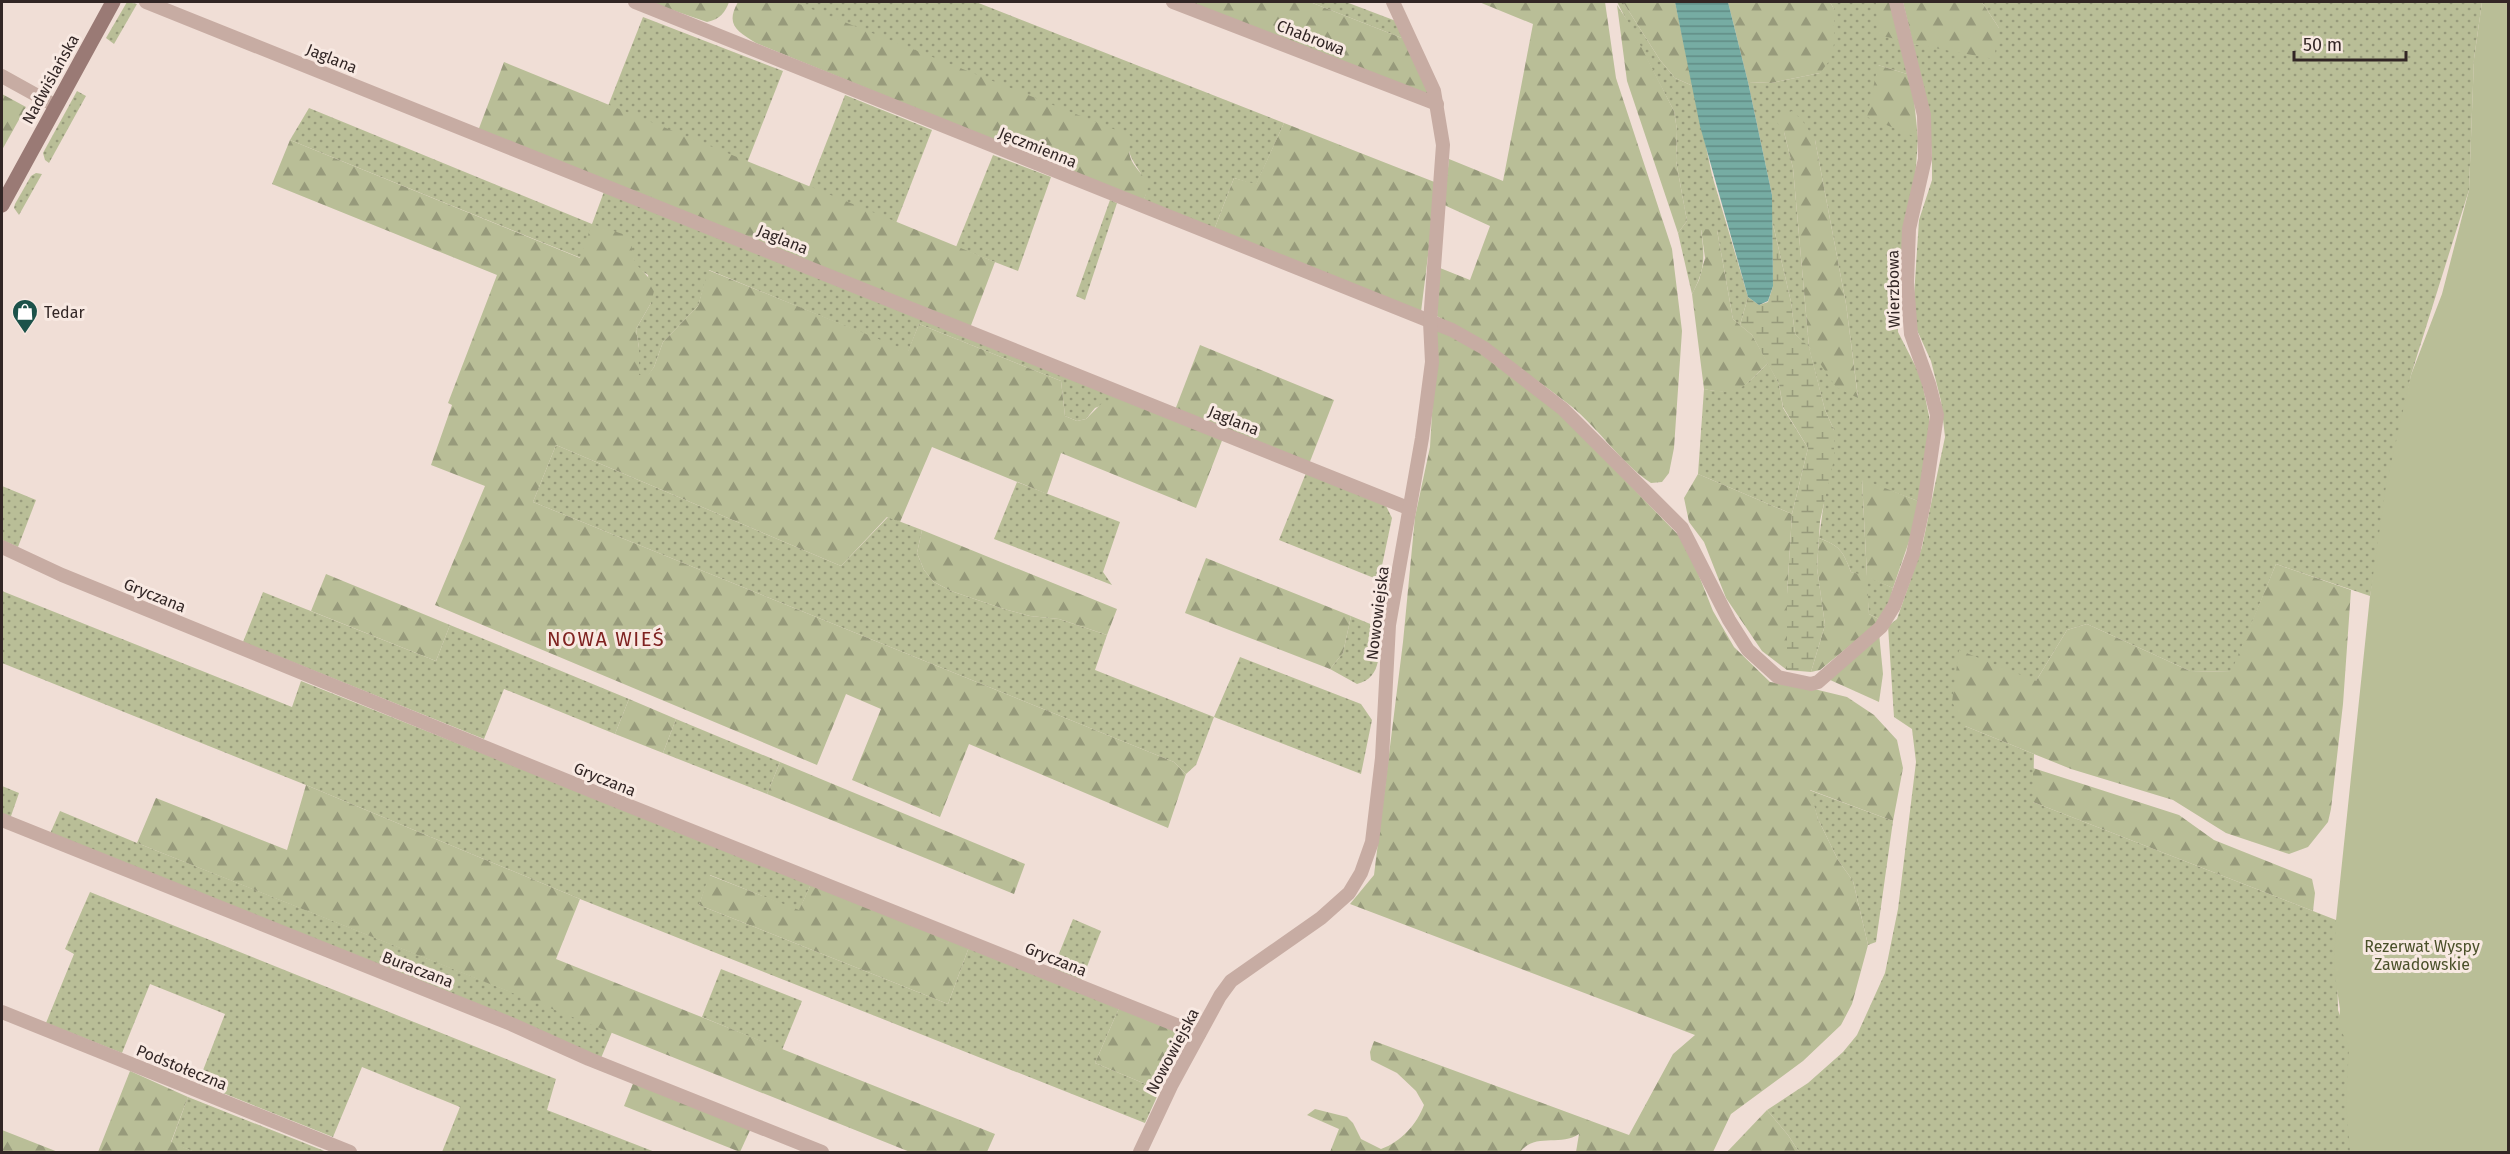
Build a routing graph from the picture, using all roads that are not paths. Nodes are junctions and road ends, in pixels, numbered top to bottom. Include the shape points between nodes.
1 (113, 2) edge
2 (146, 2) edge
3 (635, 2) edge
4 (1173, 2) edge
5 (1393, 2) edge
6 (1896, 2) edge
7 (2, 76) edge
8 (1437, 104) junction
9 (56, 106) junction
10 (2, 206) edge
11 (1430, 322) junction
12 (1408, 508) junction
13 (2, 547) edge
14 (1818, 682) joint
15 (2, 820) edge
16 (2, 1012) edge
17 (1199, 1034) junction
18 (350, 1152) edge
19 (822, 1152) edge
20 (1140, 1152) edge

1 - 9 main road, Nadwiślańska
2 - 12 street, Jaglana
3 - 11 street, Jęczmienna
4 - 8 street, Chabrowa
5 - 8 street, Nowowiejska
6 - 14 street, Wierzbowa via 1924,115 1925,159 1909,229 1907,283 1911,334 1937,415 1913,554 1894,606 1881,627
7 - 9 street
8 - 11 street, Nowowiejska via 1443,145
9 - 10 main road, Nadwiślańska
11 - 12 street, Nowowiejska via 1432,362
11 - 14 street, Jęczmienna via 1484,348 1563,409 1682,528 1748,650 1778,677
12 - 17 street, Nowowiejska via 1389,625 1382,758 1372,842 1361,873 1349,893 1321,918 1231,981
13 - 17 street, Gryczana via 592,792
15 - 19 street, Buraczana
16 - 18 street, Podstołeczna
17 - 20 street, Nowowiejska

